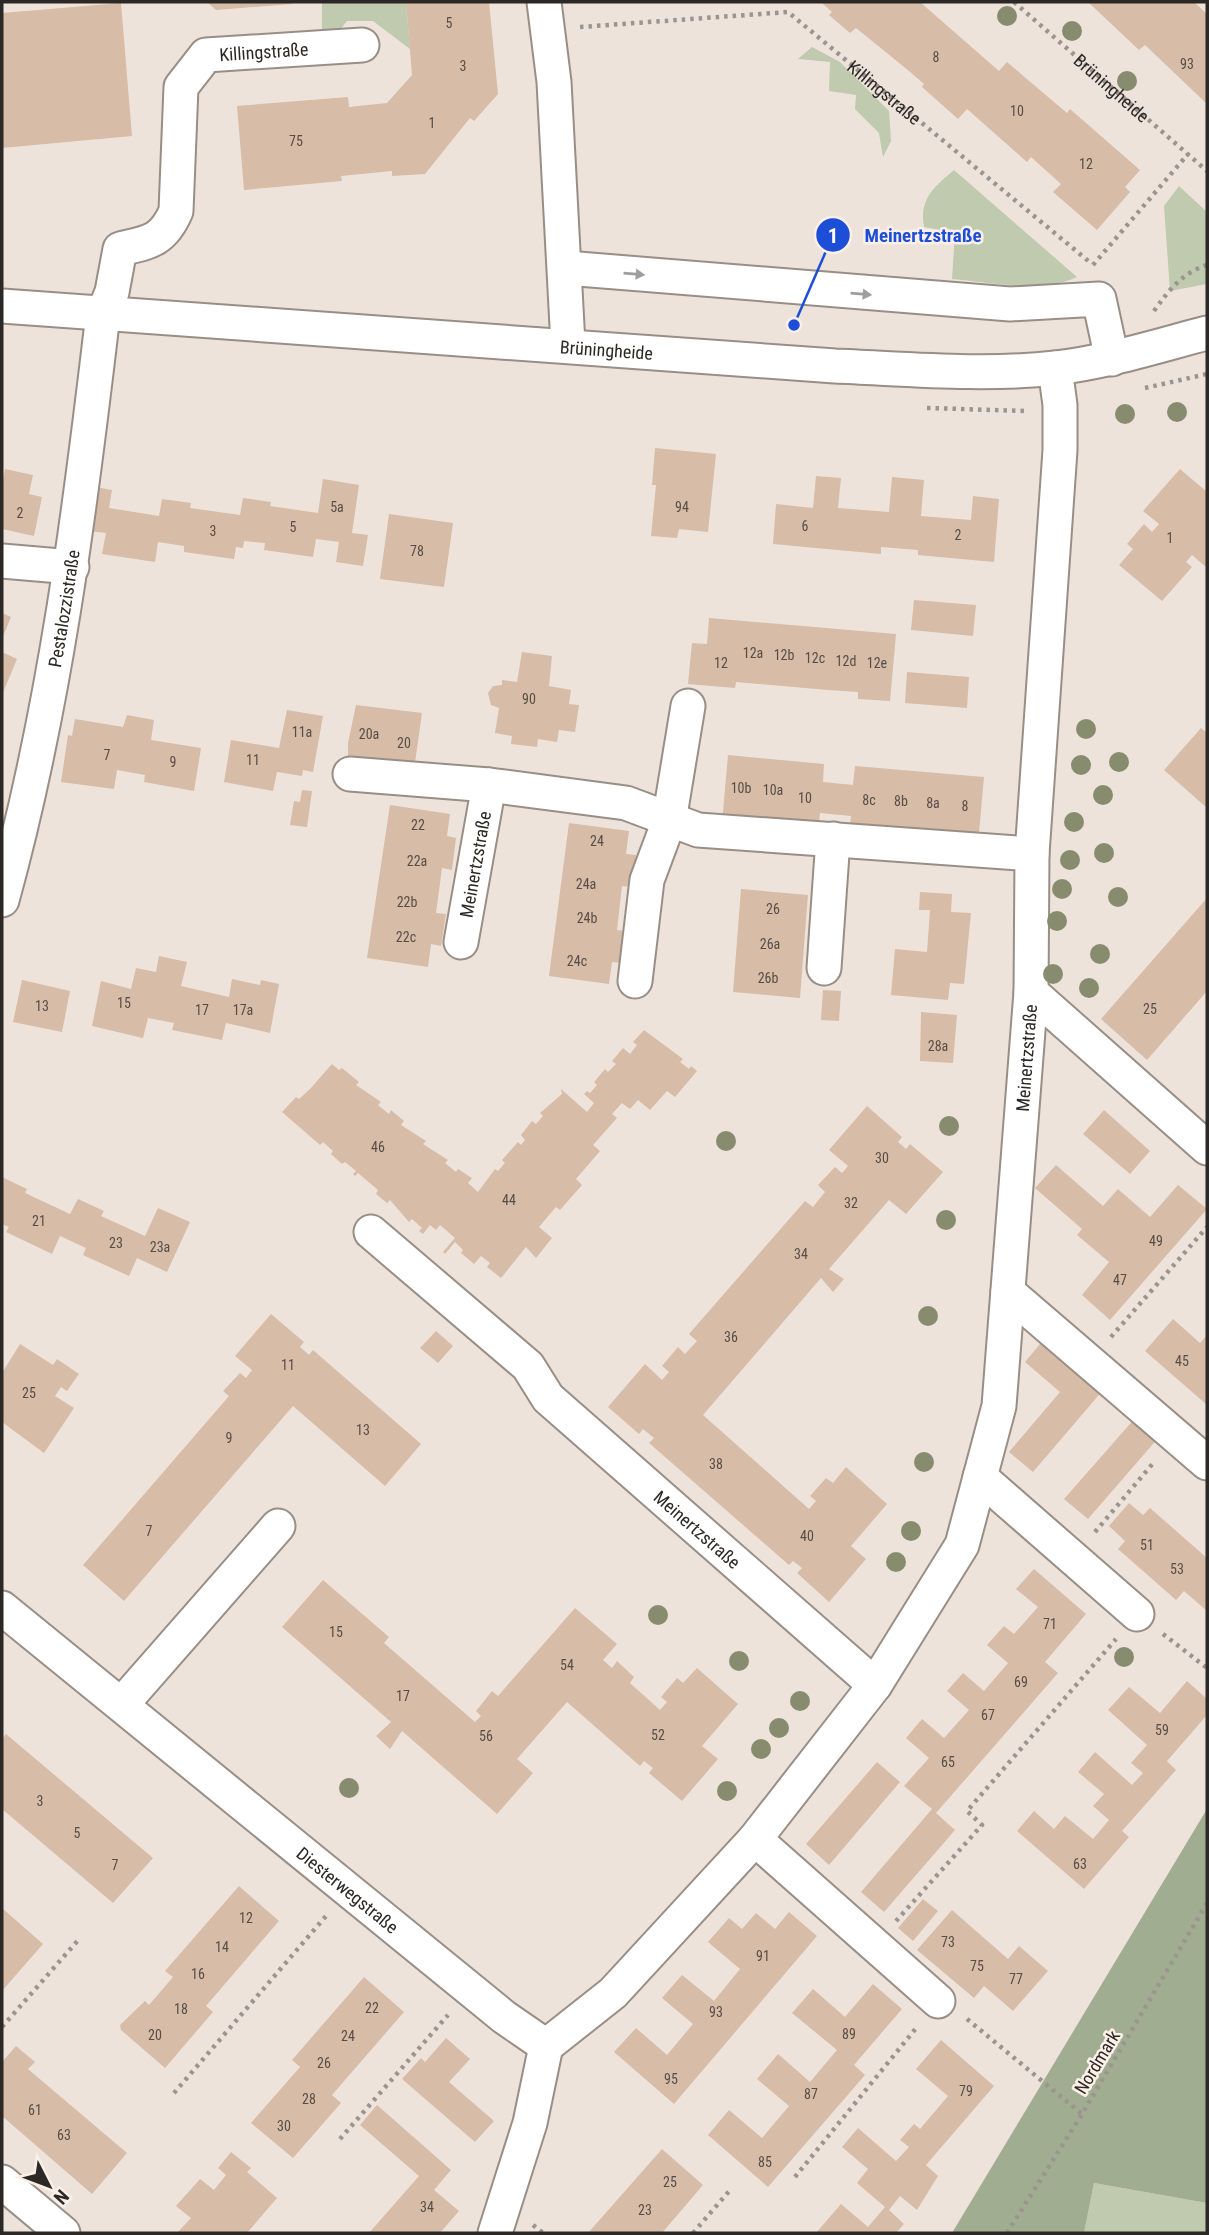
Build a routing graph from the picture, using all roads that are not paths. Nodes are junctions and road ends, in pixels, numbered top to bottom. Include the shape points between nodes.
1 (546, 16) edge
2 (362, 45) dead end
3 (181, 86) joint
4 (566, 268) junction
5 (2, 306) edge
6 (103, 314) junction
7 (1207, 333) edge
8 (568, 345) junction
9 (1112, 359) junction
10 (1055, 368) junction
11 (2, 561) edge
12 (72, 567) junction
13 (688, 706) dead end
14 (350, 774) dead end
15 (489, 785) junction
16 (669, 821) junction
17 (833, 839) junction
18 (1032, 854) junction
19 (2, 900) edge
20 (461, 942) dead end
21 (824, 968) dead end
22 (635, 981) dead end
23 (1031, 992) junction
24 (1207, 1148) edge
25 (371, 1232) dead end
26 (1007, 1292) junction
27 (1207, 1463) edge
28 (980, 1477) junction
29 (278, 1526) dead end
30 (3, 1611) edge
31 (1137, 1614) road end
32 (875, 1685) junction
33 (122, 1704) junction
34 (755, 1839) junction
35 (938, 2001) road end
36 (546, 2046) junction
37 (2, 2182) edge
38 (63, 2233) edge
39 (495, 2233) edge

1 - 4 street
2 - 3 street, Killingstraße via 206,55
3 - 6 street, Pestalozzistraße via 176,211 155,241 120,249 113,292
4 - 8 street
4 -> 9 street via 1010,304 1099,299
5 - 6 street, Brüningheide
6 - 8 street, Brüningheide
6 - 12 street, Pestalozzistraße
7 - 9 street, Brüningheide
8 - 10 street, Brüningheide via 849,367 960,372
9 - 10 street, Brüningheide
10 - 18 street, Meinertzstraße via 1060,450
11 - 12 street
12 - 19 street, Pestalozzistraße via 25,815
13 - 16 street
14 - 15 street, Meinertzstraße
15 - 16 street, Meinertzstraße via 626,803
15 - 20 street, Meinertzstraße
16 - 17 street, Meinertzstraße via 698,830
16 - 22 street via 647,880
17 - 18 street, Meinertzstraße
17 - 21 street
18 - 23 street, Meinertzstraße
23 - 24 street, Meinertzstraße
23 - 26 street, Meinertzstraße
25 - 32 street, Meinertzstraße via 528,1366 548,1398
26 - 27 street
26 - 28 street, Meinertzstraße via 999,1406
28 - 31 street
28 - 32 street, Meinertzstraße via 962,1545
29 - 33 street
30 - 33 street, Diesterwegstraße
32 - 34 street, Meinertzstraße
33 - 36 street, Diesterwegstraße
34 - 35 street
34 - 36 street, Meinertzstraße via 613,1993
36 - 39 street via 530,2123
37 - 38 street

